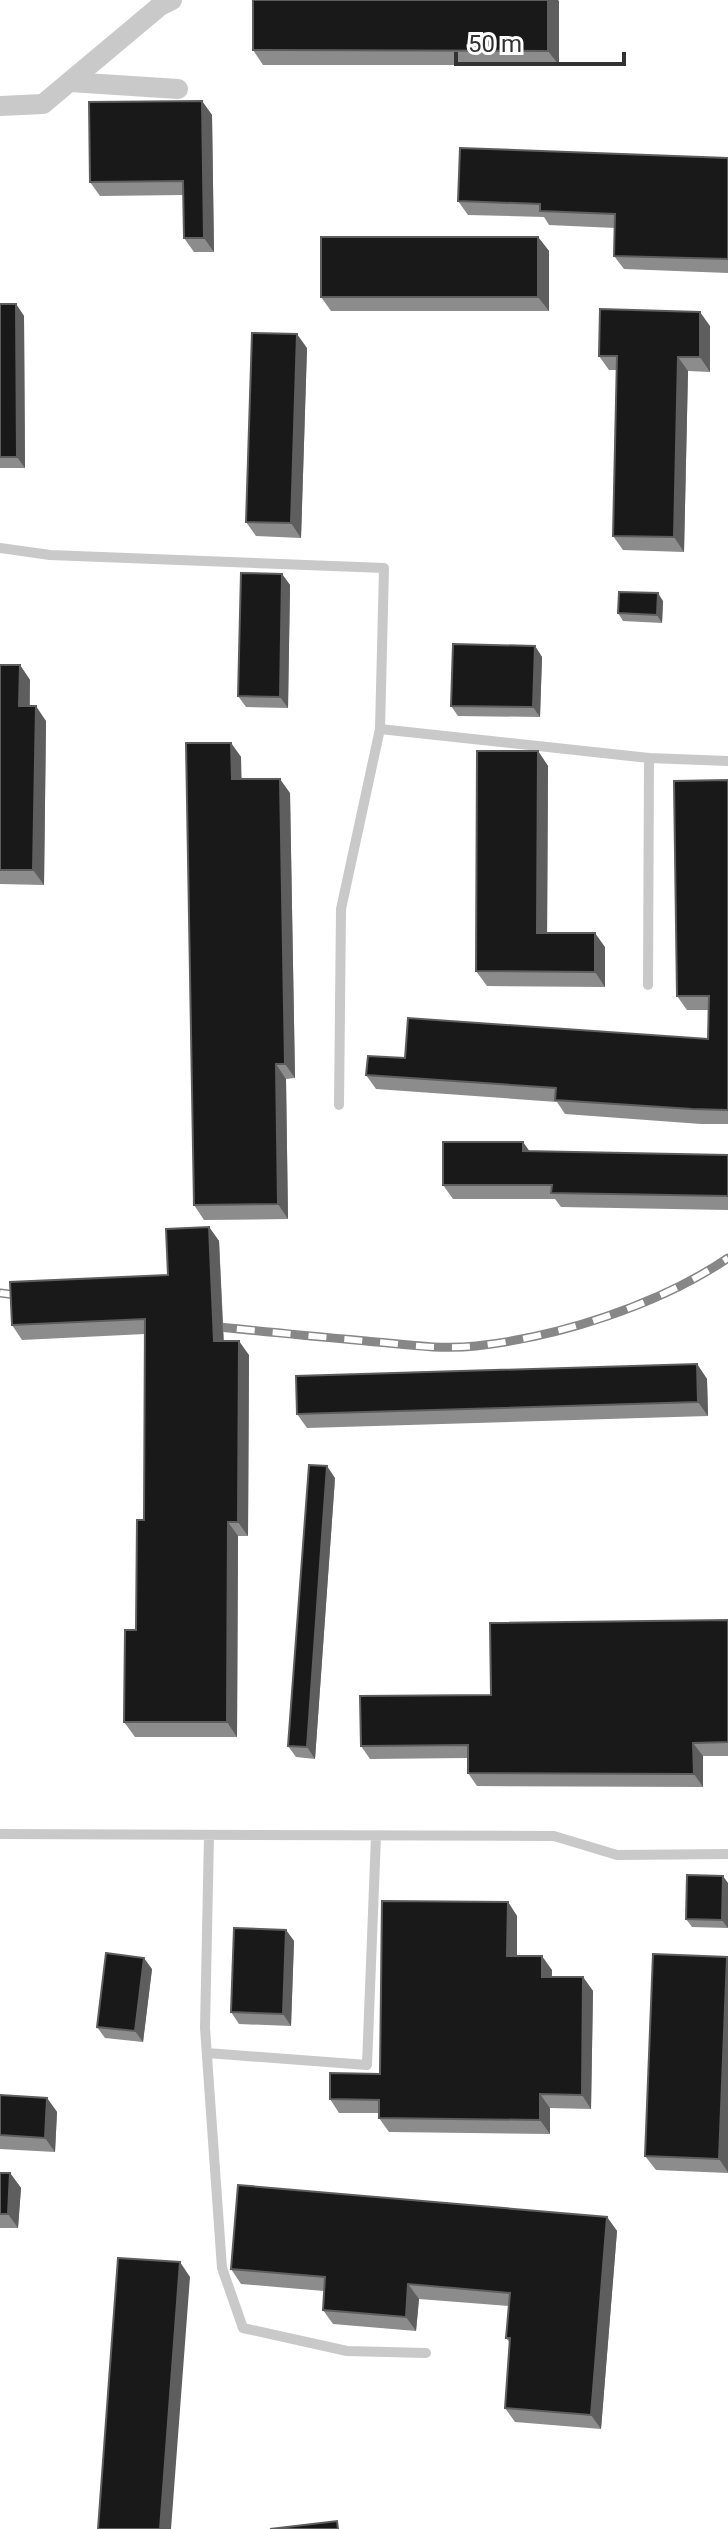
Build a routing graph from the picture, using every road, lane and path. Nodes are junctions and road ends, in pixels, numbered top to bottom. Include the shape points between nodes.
1 (172, 0) edge
2 (70, 82) junction
3 (178, 89) dead end
4 (0, 106) edge
5 (0, 548) edge
6 (380, 729) junction
7 (649, 758) junction
8 (728, 761) edge
9 (648, 985) dead end
10 (339, 1105) dead end
11 (0, 1834) edge
12 (209, 1835) junction
13 (376, 1836) junction
14 (728, 1854) edge
15 (207, 2053) junction
16 (426, 2353) dead end

1 - 2 street
2 - 3 street
2 - 4 street via 43,104
5 - 6 lane via 50,555 384,568
6 - 7 lane
6 - 10 lane via 341,909
7 - 8 lane
7 - 9 lane
11 - 12 lane
12 - 13 lane
12 - 15 lane
13 - 14 lane via 554,1836 617,1855
13 - 15 lane via 367,2065
15 - 16 lane via 222,2268 243,2328 347,2351

